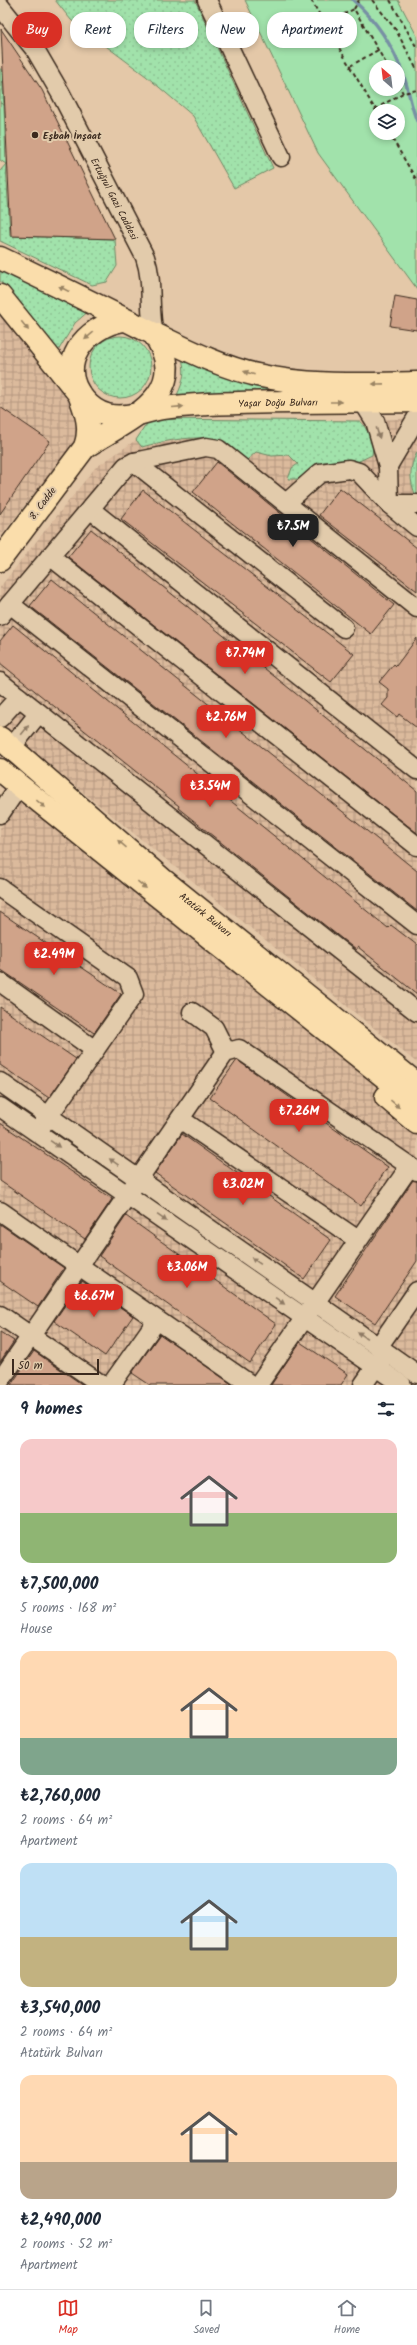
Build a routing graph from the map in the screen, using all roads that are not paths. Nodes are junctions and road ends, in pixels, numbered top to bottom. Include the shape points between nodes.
1 (207, 0) edge
2 (0, 6) edge
3 (281, 158) dead end
4 (0, 258) edge
5 (150, 272) junction
6 (0, 296) edge
7 (124, 320) junction
8 (154, 334) junction
9 (417, 383) edge
10 (79, 394) junction
11 (417, 401) edge
12 (363, 402) junction
13 (140, 412) junction
14 (417, 417) edge
15 (85, 447) junction
16 (134, 462) junction
17 (388, 466) junction
18 (286, 503) junction
19 (388, 504) junction
20 (417, 504) edge
21 (90, 509) junction
22 (417, 527) edge
23 (50, 556) junction
24 (0, 560) edge
25 (417, 608) edge
26 (5, 610) edge
27 (344, 628) dead end
28 (0, 682) edge
29 (19, 697) junction
30 (39, 713) junction
31 (0, 718) edge
32 (6, 743) edge
33 (36, 769) junction
34 (417, 770) edge
35 (6, 779) edge
36 (0, 814) edge
37 (417, 846) edge
38 (162, 879) junction
39 (0, 888) edge
40 (187, 922) junction
41 (417, 925) edge
42 (0, 982) edge
43 (192, 1012) dead end
44 (417, 1012) edge
45 (95, 1050) junction
46 (231, 1051) junction
47 (417, 1072) edge
48 (417, 1084) edge
49 (2, 1087) edge
50 (417, 1103) edge
51 (0, 1107) edge
52 (48, 1116) junction
53 (180, 1119) junction
54 (417, 1123) edge
55 (38, 1132) junction
56 (414, 1168) edge
57 (138, 1179) junction
58 (128, 1194) junction
59 (0, 1211) edge
60 (358, 1240) junction
61 (79, 1266) junction
62 (417, 1290) edge
63 (315, 1302) junction
64 (0, 1315) edge
65 (304, 1318) junction
66 (157, 1320) junction
67 (31, 1336) junction
68 (382, 1349) junction
69 (376, 1366) junction
70 (417, 1374) edge
71 (0, 1381) edge
72 (102, 1385) edge
73 (111, 1385) edge
74 (252, 1385) edge
75 (258, 1385) edge
76 (362, 1385) edge
77 (402, 1385) edge

1 - 3 street
2 - 5 street, Ertuğrul Gazi Caddesi via 36,50 61,94
7 -> 4 main road, Yaşar Doğu Bulvarı
5 - 7 street via 140,309
5 - 8 street, Ertuğrul Gazi Caddesi
6 -> 10 main road, Yaşar Doğu Bulvarı
7 - 8 main road, Yaşar Doğu Bulvarı
7 -> 10 main road, Yaşar Doğu Bulvarı via 93,332 77,351 72,369
9 -> 8 main road, Yaşar Doğu Bulvarı via 339,384 271,378 222,364
8 - 13 main road via 166,359 167,378 155,399
10 - 13 main road, Yaşar Doğu Bulvarı via 89,405 106,415 124,416
10 - 15 main road, Yaşar Doğu Bulvarı via 86,411 89,429
11 - 12 main road, Yaşar Doğu Bulvarı
13 -> 12 main road, Yaşar Doğu Bulvarı via 208,404
12 -> 17 street via 375,421
13 - 15 main road
14 - 17 street
15 - 24 main road, 8. Cadde
16 - 18 street via 206,447 218,449
16 - 21 street via 126,466
16 - 27 street
17 - 19 street
18 - 19 street via 320,473 349,469 360,472
18 - 25 street
19 - 20 street
19 - 22 street
21 - 23 street
21 - 34 street
23 - 26 street
23 - 37 street
26 - 41 street
28 - 29 street
29 - 30 street
29 - 31 street
32 -> 30 street
30 - 44 street
32 - 33 main road, Atatürk Bulvarı
33 - 35 main road
38 -> 33 main road, Atatürk Bulvarı
35 - 36 street
35 -> 40 main road, Atatürk Bulvarı
38 - 47 main road via 221,913
38 - 48 main road, Atatürk Bulvarı
39 - 45 street via 128,978 134,994
40 - 50 main road, Atatürk Bulvarı
40 -> 54 main road via 232,969
42 - 45 street
43 - 46 street via 214,1028 224,1048
45 - 52 street
46 - 53 street via 224,1053
46 - 56 street via 239,1049
49 - 52 street
51 - 55 street
52 - 55 street
57 -> 52 street
53 - 57 street
53 - 60 street
55 -> 58 street
56 - 60 street
57 - 58 street
63 -> 57 street
58 - 61 street
58 -> 65 street
59 - 61 street
60 - 63 street
61 - 66 street
61 - 67 street
62 - 68 street
63 - 65 street
68 -> 63 street
64 - 67 street
65 - 69 street
65 - 75 street
66 - 73 street
66 - 74 street
67 - 71 street
67 - 72 street
68 - 69 street
68 - 70 street
69 - 76 street
69 - 77 street

